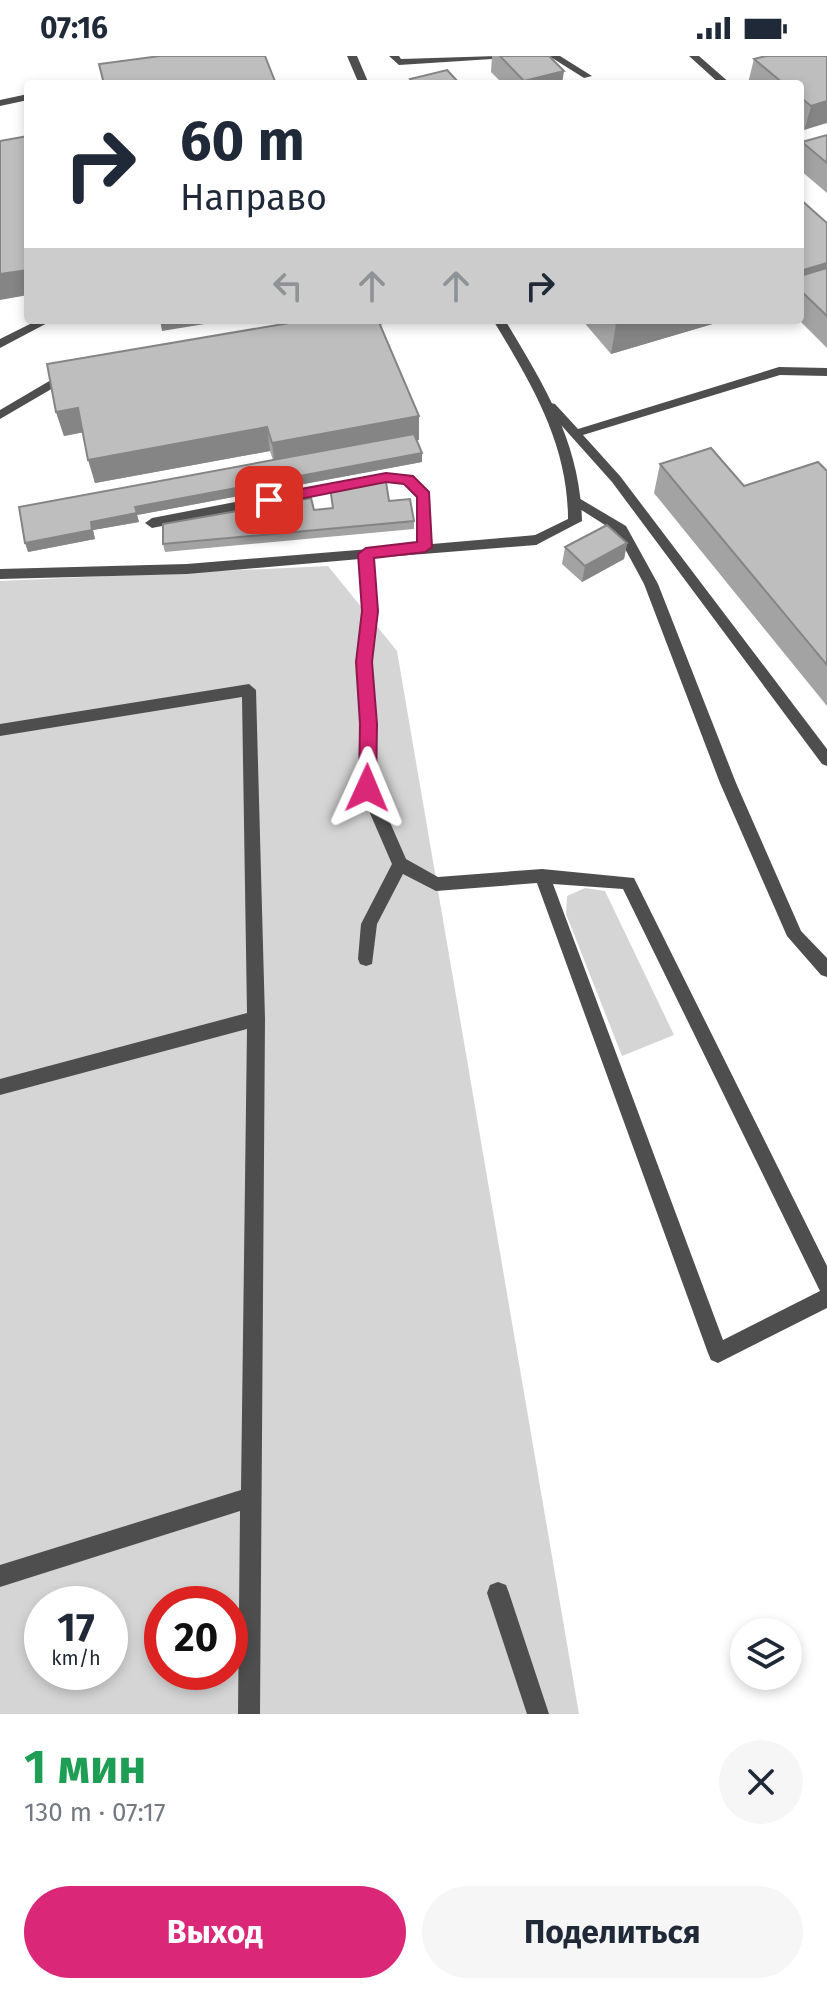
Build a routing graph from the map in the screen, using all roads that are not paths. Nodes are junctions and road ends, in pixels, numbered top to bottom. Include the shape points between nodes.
1 (352, 56) edge
2 (394, 56) edge
3 (492, 56) edge
4 (554, 56) edge
5 (694, 56) edge
6 (587, 76) dead end
7 (362, 80) edge
8 (721, 80) edge
9 (24, 98) edge
10 (0, 103) edge
11 (39, 324) edge
12 (367, 324) edge
13 (501, 324) edge
14 (339, 329) edge
15 (0, 344) edge
16 (827, 372) edge
17 (78, 373) edge
18 (551, 407) junction
19 (0, 415) edge
20 (574, 434) junction
21 (577, 501) junction
22 (152, 523) dead end
23 (425, 547) junction
24 (366, 554) junction
25 (0, 574) edge
26 (0, 730) edge
27 (827, 760) edge
28 (400, 864) junction
29 (542, 876) junction
30 (366, 959) dead end
31 (827, 970) edge
32 (256, 1019) junction
33 (0, 1087) edge
34 (827, 1286) edge
35 (827, 1298) edge
36 (253, 1497) junction
37 (0, 1576) edge
38 (498, 1593) dead end
39 (249, 1714) edge
40 (538, 1714) edge

1 - 7 street
2 - 3 street via 399,62
4 - 6 street
5 - 8 street
9 - 10 street
11 - 15 street
12 - 14 street
13 - 18 street
16 - 20 street via 779,371
17 - 19 street via 63,375
18 - 20 street
18 - 21 street
20 - 27 street via 616,479
21 - 23 street via 575,521 536,540
21 - 31 street via 621,529 651,584 728,783 795,936
22 - 23 street via 386,477 408,479 424,496
23 - 24 street
24 - 25 street via 187,569
24 - 28 street via 367,788
26 - 32 street via 249,690
28 - 29 street via 436,884
28 - 30 street via 369,924
29 - 34 street via 628,883
29 - 35 street via 718,1353
32 - 33 street
32 - 36 street
36 - 37 street
36 - 39 street
38 - 40 street

